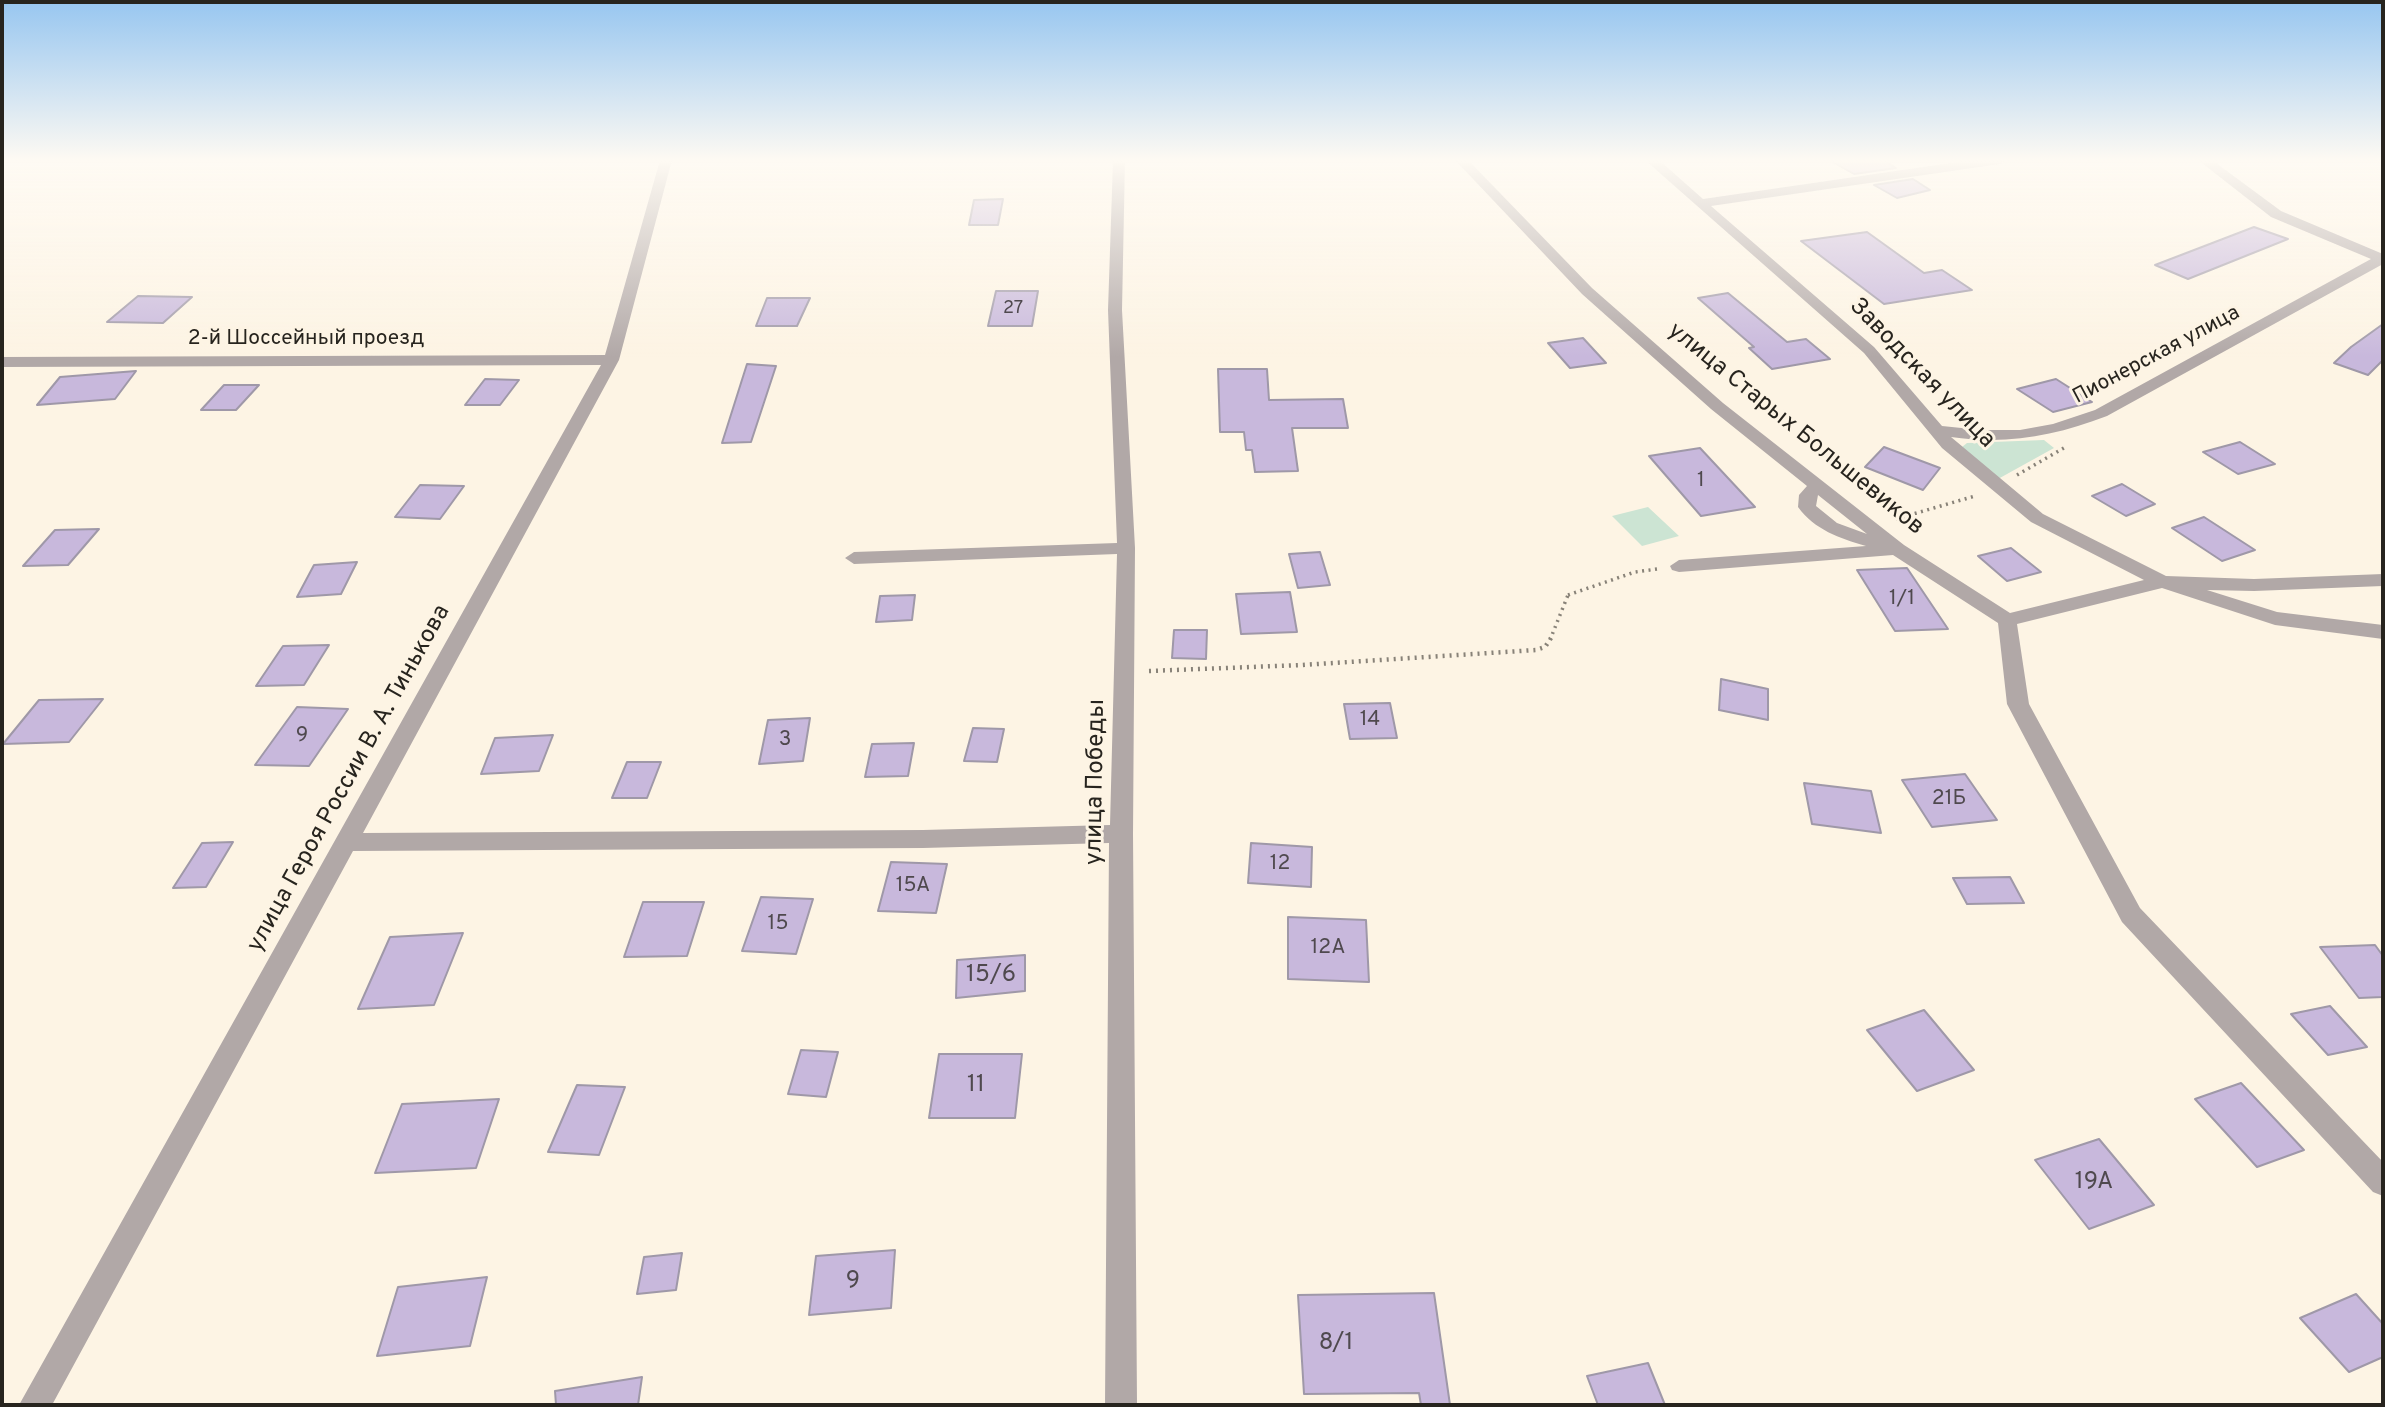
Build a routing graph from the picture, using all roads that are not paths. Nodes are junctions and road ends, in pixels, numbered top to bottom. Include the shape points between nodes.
1 (648, 226) edge
2 (1117, 226) edge
3 (1524, 226) edge
4 (1728, 226) edge
5 (2304, 226) edge
6 (2383, 259) edge
7 (611, 360) junction
8 (2, 362) edge
9 (1935, 429) junction
10 (1816, 487) junction
11 (1126, 548) junction
12 (1897, 549) junction
13 (854, 558) dead end
14 (1679, 566) dead end
15 (2383, 580) edge
16 (2164, 582) junction
17 (2007, 620) junction
18 (2383, 632) edge
19 (1121, 834) junction
20 (345, 842) junction
21 (2383, 1182) edge
22 (35, 1405) edge
23 (1121, 1405) edge

1 - 7 street, улица Героя России В. А. Тинькова
2 - 11 street, улица Победы via 1115,310
3 - 10 street, улица Старых Большевиков via 1587,291
4 - 9 street, Заводская улица via 1869,350
5 - 6 street
6 - 9 street, Пионерская улица via 2086,419 2017,437
7 - 8 street, 2-й Шоссейный проезд
7 - 20 street, улица Героя России В. А. Тинькова
9 - 16 street, Заводская улица via 2036,518
10 - 12 street, улица Старых Большевиков
10 - 12 street via 1808,495 1807,507 1824,525
11 - 13 street
11 - 19 street, улица Победы
12 - 14 street
12 - 17 street, улица Старых Большевиков
15 - 16 street via 2254,585
16 - 17 street
16 - 18 street, Заводская улица via 2275,618
17 - 21 street via 2018,704 2131,915
19 - 20 street
19 - 23 street, улица Победы
20 - 22 street, улица Героя России В. А. Тинькова

